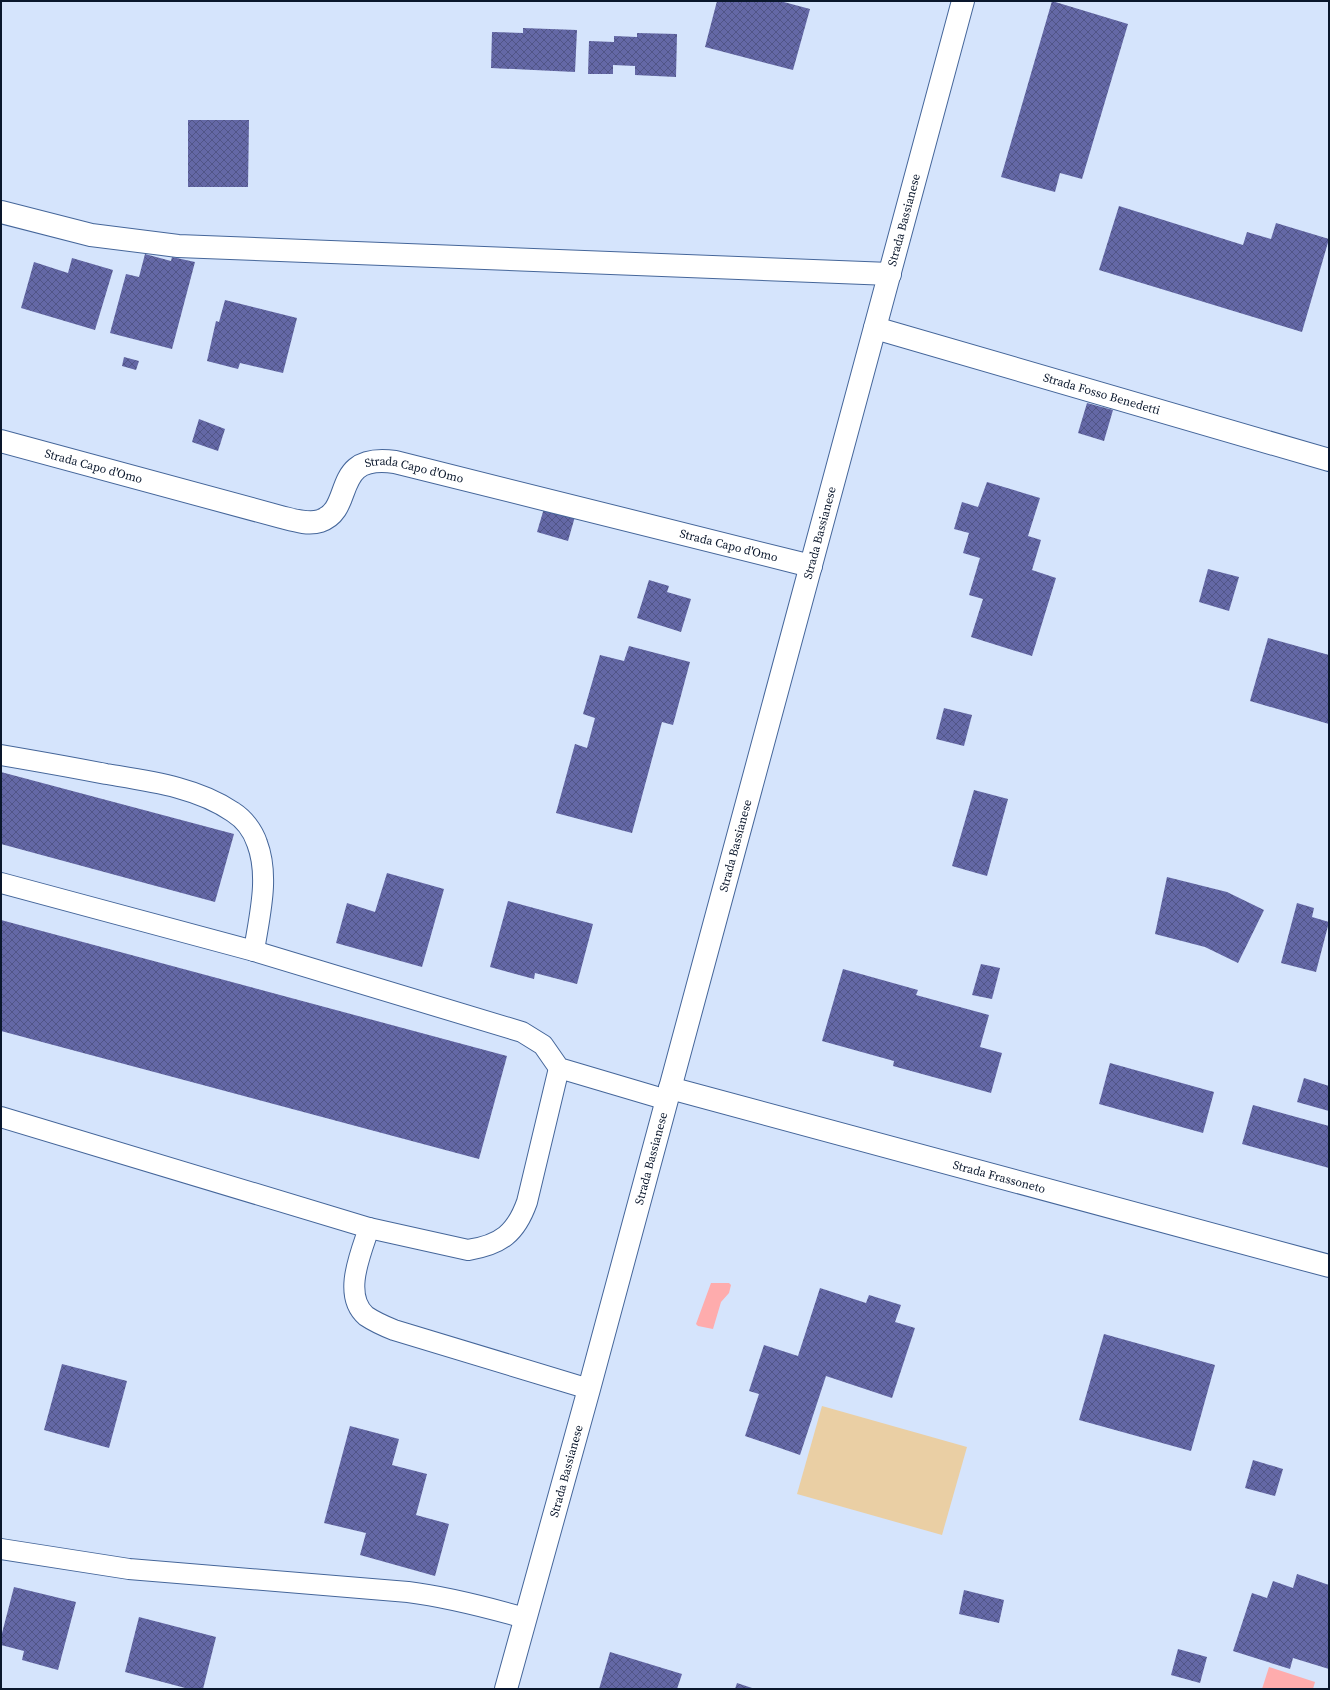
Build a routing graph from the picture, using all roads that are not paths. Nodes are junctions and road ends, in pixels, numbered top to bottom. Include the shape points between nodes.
1 (963, 1) edge
2 (1, 212) edge
3 (890, 274) junction
4 (875, 328) junction
5 (1, 441) edge
6 (1329, 460) edge
7 (811, 566) junction
8 (1, 755) edge
9 (1, 883) edge
10 (254, 951) junction
11 (559, 1068) junction
12 (669, 1094) junction
13 (1, 1117) edge
14 (369, 1228) junction
15 (1329, 1266) edge
16 (589, 1389) junction
17 (1, 1548) edge
18 (525, 1618) junction
19 (506, 1689) edge

1 - 3 street, Strada Bassianese
2 - 3 street via 91,236 171,245
3 - 4 street, Strada Bassianese
4 - 6 street, Strada Fosso Benedetti
4 - 7 street, Strada Bassianese
5 - 7 street, Strada Capo d'Omo via 281,517 308,522 320,521 329,516 336,508 351,474 364,463 395,462
7 - 12 street, Strada Bassianese
8 - 10 lane via 167,786 208,799 234,812 257,841 263,865 262,894
9 - 10 lane
10 - 11 lane via 522,1032 543,1045
11 - 12 lane
11 - 14 lane via 522,1217 513,1230 500,1241 485,1248 468,1250
12 - 15 street, Strada Frassoneto
12 - 16 street, Strada Bassianese
13 - 14 lane
14 - 16 lane via 354,1290 357,1303 365,1315 394,1330
16 - 18 street, Strada Bassianese
17 - 18 lane via 129,1569 438,1596
18 - 19 street, Strada Bassianese

